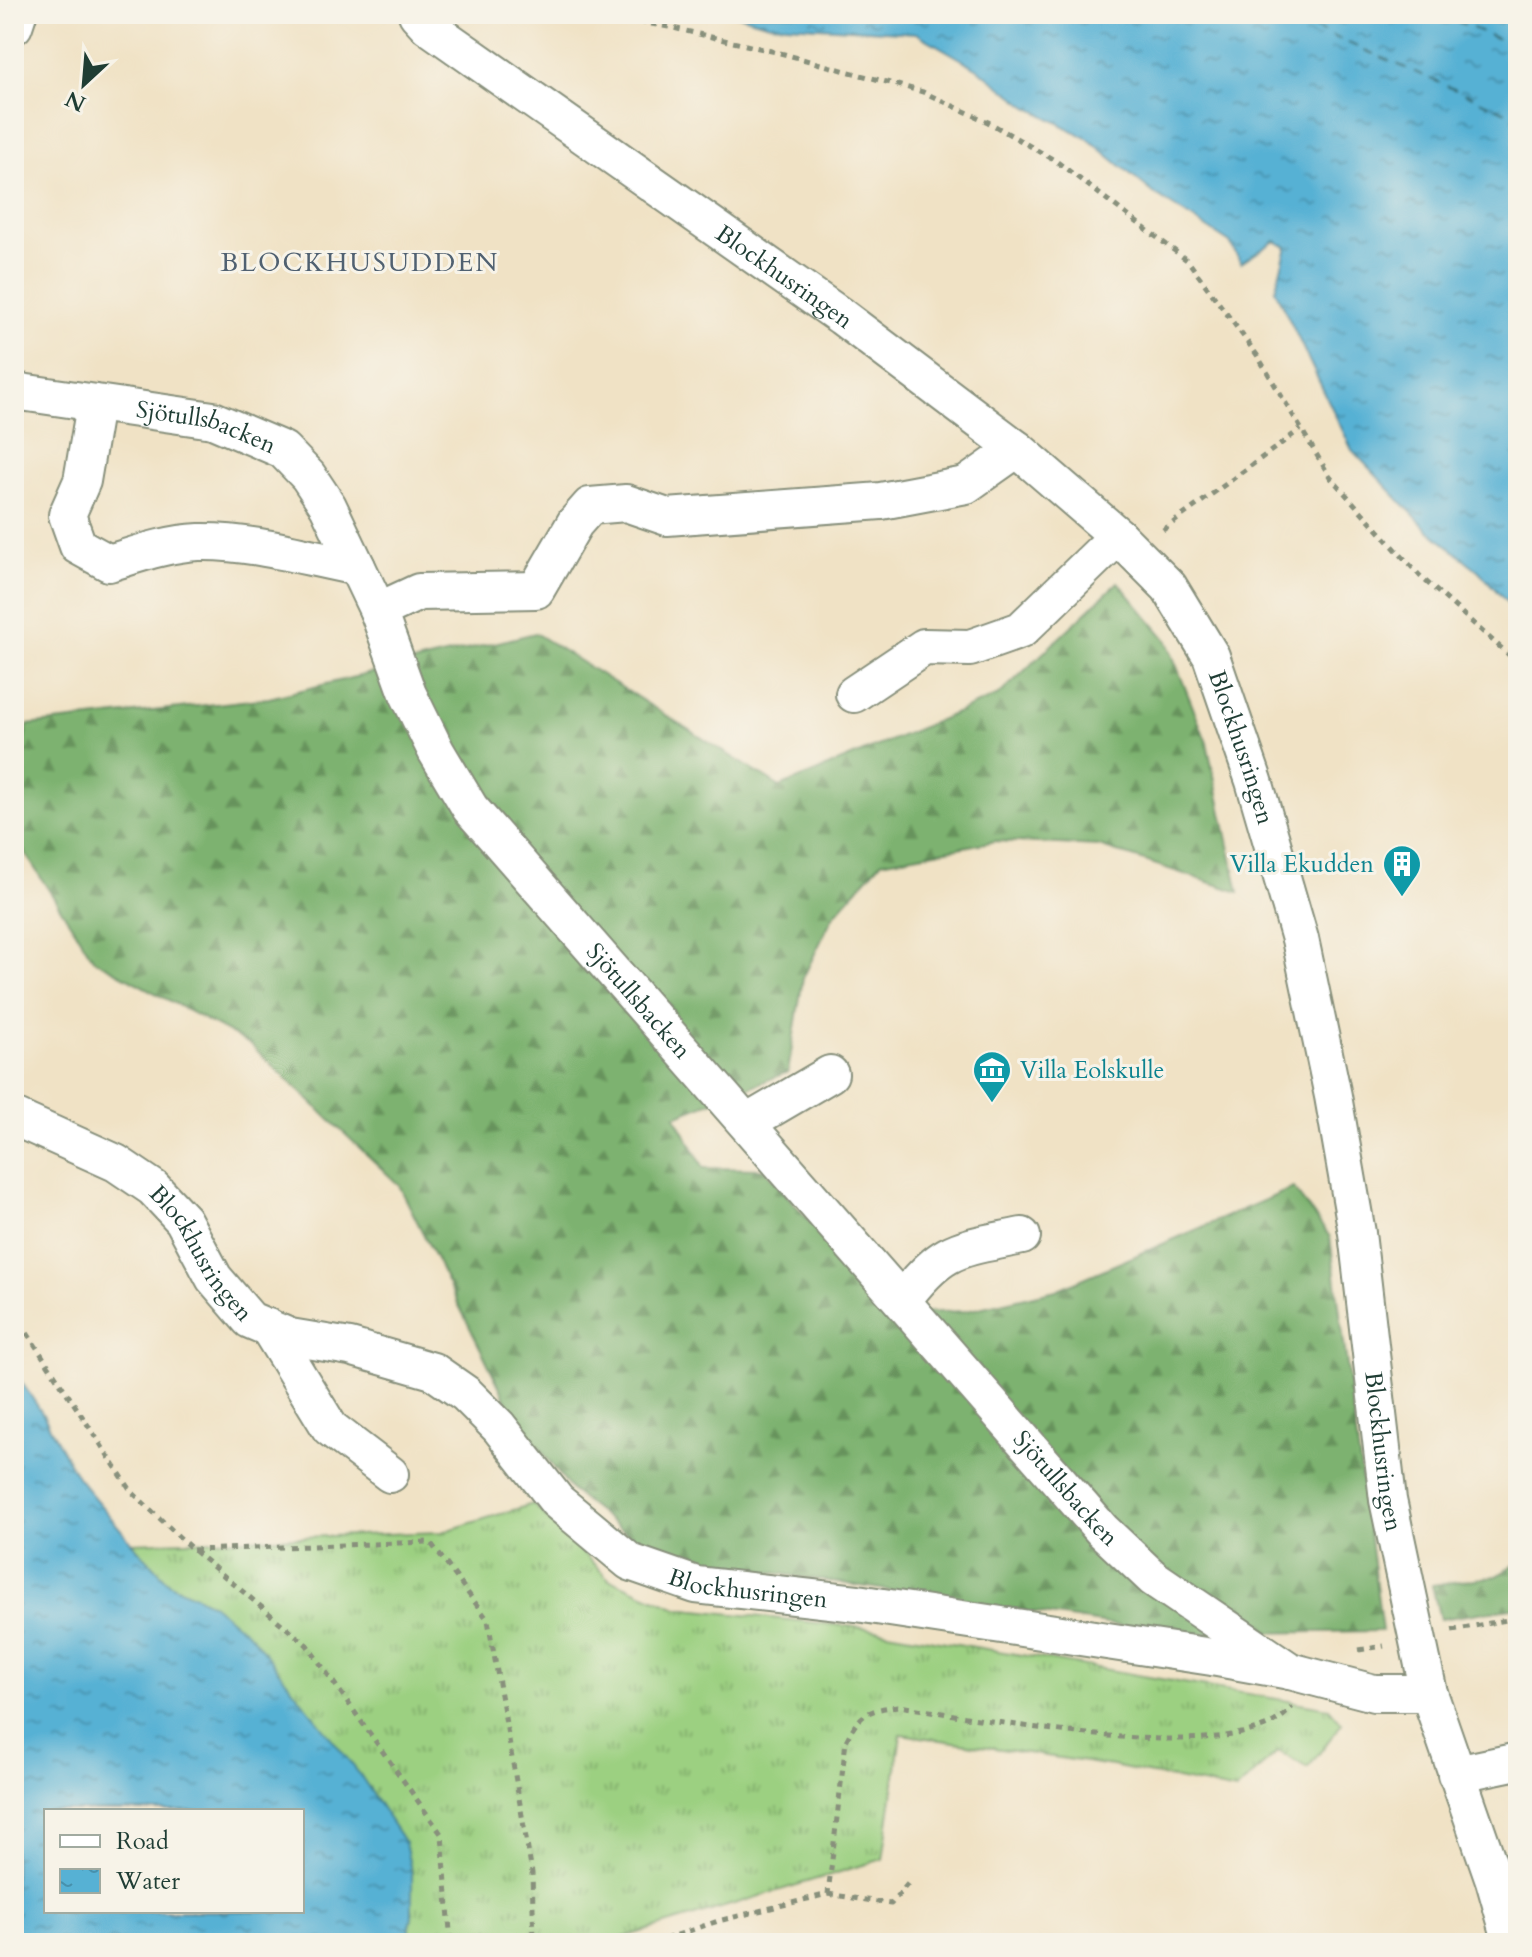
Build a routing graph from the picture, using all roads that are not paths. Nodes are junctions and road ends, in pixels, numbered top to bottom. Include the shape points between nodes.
1 (18, 14) edge
2 (417, 14) edge
3 (14, 26) edge
4 (14, 391) edge
5 (95, 405) junction
6 (1017, 449) junction
7 (1126, 543) junction
8 (357, 567) junction
9 (378, 611) junction
10 (854, 694) dead end
11 (830, 1074) dead end
12 (14, 1117) edge
13 (748, 1122) junction
14 (1022, 1236) dead end
15 (902, 1301) junction
16 (268, 1327) junction
17 (390, 1474) dead end
18 (1303, 1674) junction
19 (1429, 1693) junction
20 (1518, 1761) edge
21 (1456, 1774) junction
22 (1512, 1943) edge

1 - 3 street
2 - 6 street, Blockhusringen via 842,317
4 - 5 street, Sjötullsbacken
5 - 8 street, Sjötullsbacken via 213,420 283,450 328,506
5 - 8 street via 82,481 67,515 78,546 109,563 199,542
6 - 7 street, Blockhusringen
6 - 9 street via 966,485 881,501 667,517 626,503 590,506 536,590 419,592
7 - 10 street via 1021,630 970,648 924,647
7 - 19 street, Blockhusringen via 1169,587 1211,656 1300,939 1357,1233 1388,1500
8 - 9 street, Sjötullsbacken
9 - 13 street, Sjötullsbacken via 408,694 470,808
11 - 13 street
12 - 16 street, Blockhusringen via 116,1163 153,1188 183,1220 214,1278 250,1320
13 - 15 street, Sjötullsbacken
14 - 15 street via 952,1250 921,1275
15 - 18 street, Sjötullsbacken via 1102,1530 1153,1578
16 - 17 street via 330,1428
16 - 18 street, Blockhusringen via 433,1371 499,1427 557,1501 630,1562 696,1585 873,1605
18 - 19 street, Blockhusringen via 1374,1693
19 - 21 street
20 - 21 street
21 - 22 street

